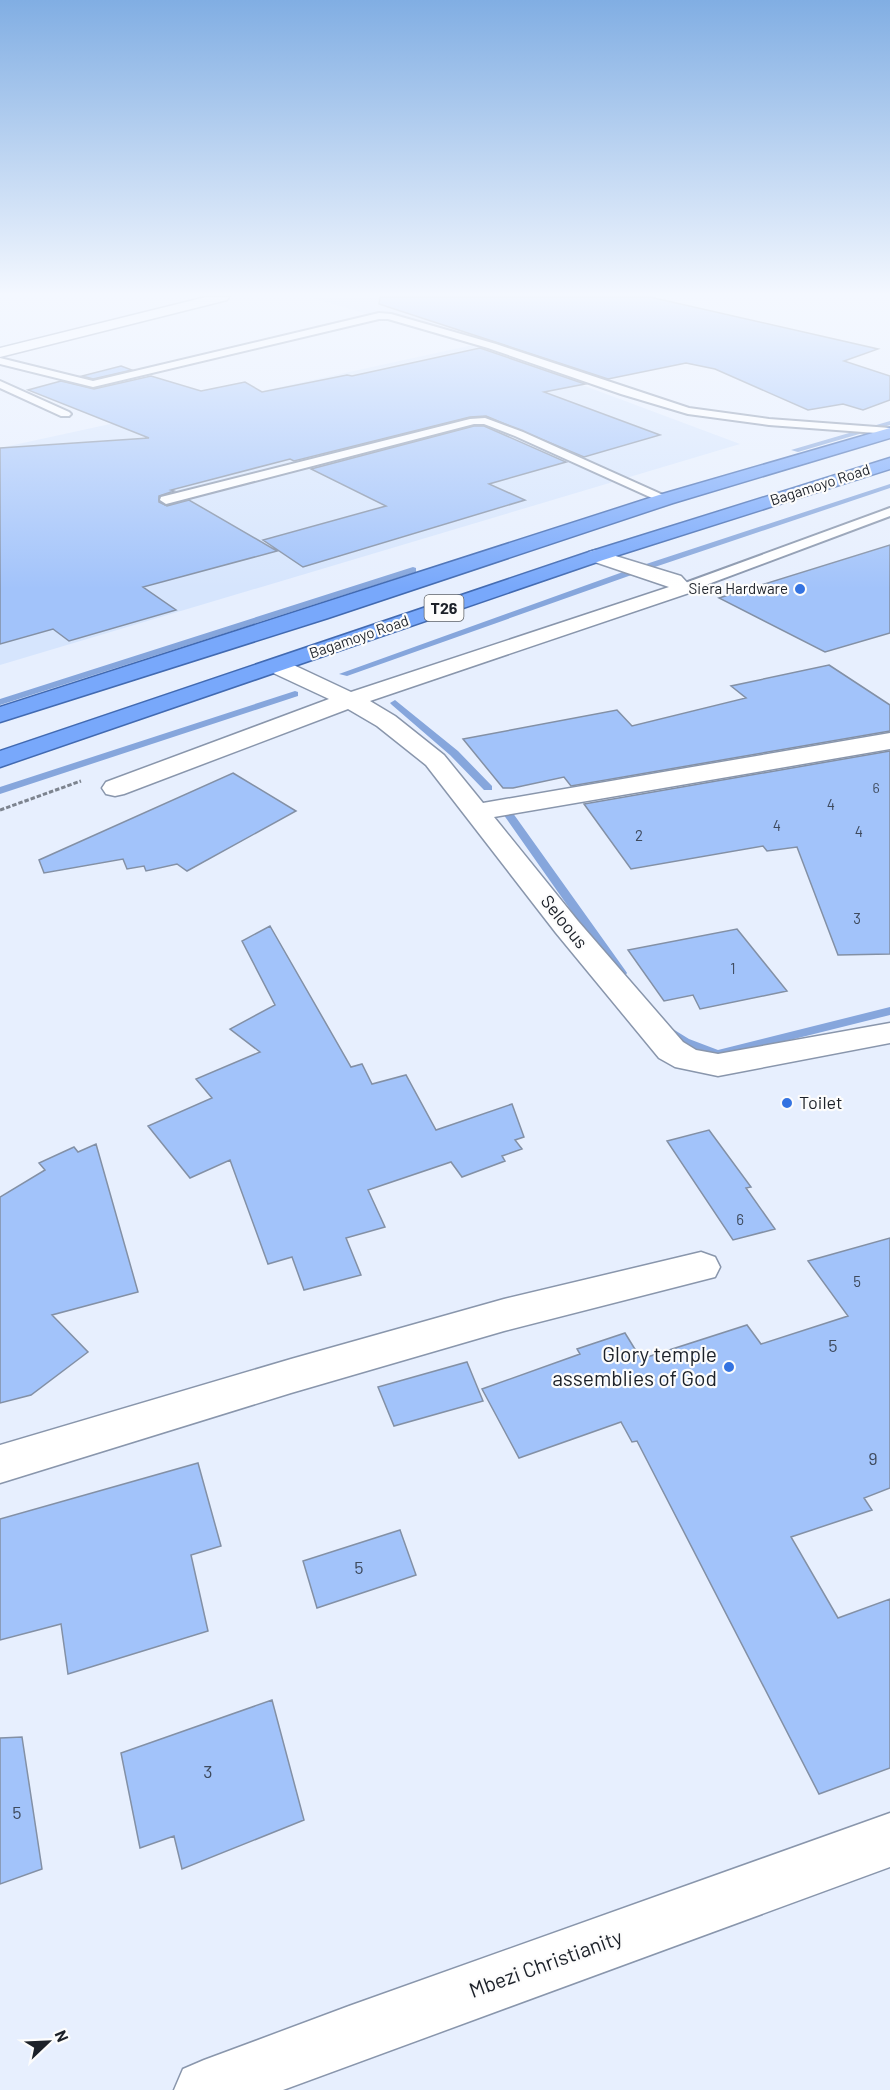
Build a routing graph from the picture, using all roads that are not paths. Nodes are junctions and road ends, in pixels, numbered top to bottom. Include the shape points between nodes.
1 (32, 395) edge
2 (633, 395) edge
3 (65, 414) dead end
4 (890, 432) edge
5 (890, 463) edge
6 (666, 499) junction
7 (166, 500) dead end
8 (890, 512) edge
9 (596, 556) junction
10 (682, 589) junction
11 (277, 666) junction
12 (350, 700) junction
13 (0, 715) edge
14 (890, 741) edge
15 (0, 759) edge
16 (115, 788) dead end
17 (478, 812) junction
18 (890, 1033) edge
19 (701, 1267) dead end
20 (0, 1464) edge
21 (890, 1840) edge
22 (204, 2090) edge

1 - 3 lane
2 - 4 lane via 687,411 747,420
4 - 6 highway, Bagamoyo Road / T26
5 - 9 highway, Bagamoyo Road / T26
6 - 7 lane via 519,434 485,421 474,421
6 - 13 highway, Bagamoyo Road / T26
8 - 10 lane
9 - 10 street via 674,580
9 - 11 highway, Bagamoyo Road / T26
10 - 12 street
11 - 12 street, Seloous
11 - 15 highway, Bagamoyo Road / T26
12 - 16 street
12 - 17 street, Seloous via 386,721 435,760
14 - 17 street
17 - 18 street, Seloous via 658,1037 687,1059 718,1065
19 - 20 street via 504,1315
21 - 22 street, Mbezi Christianity

